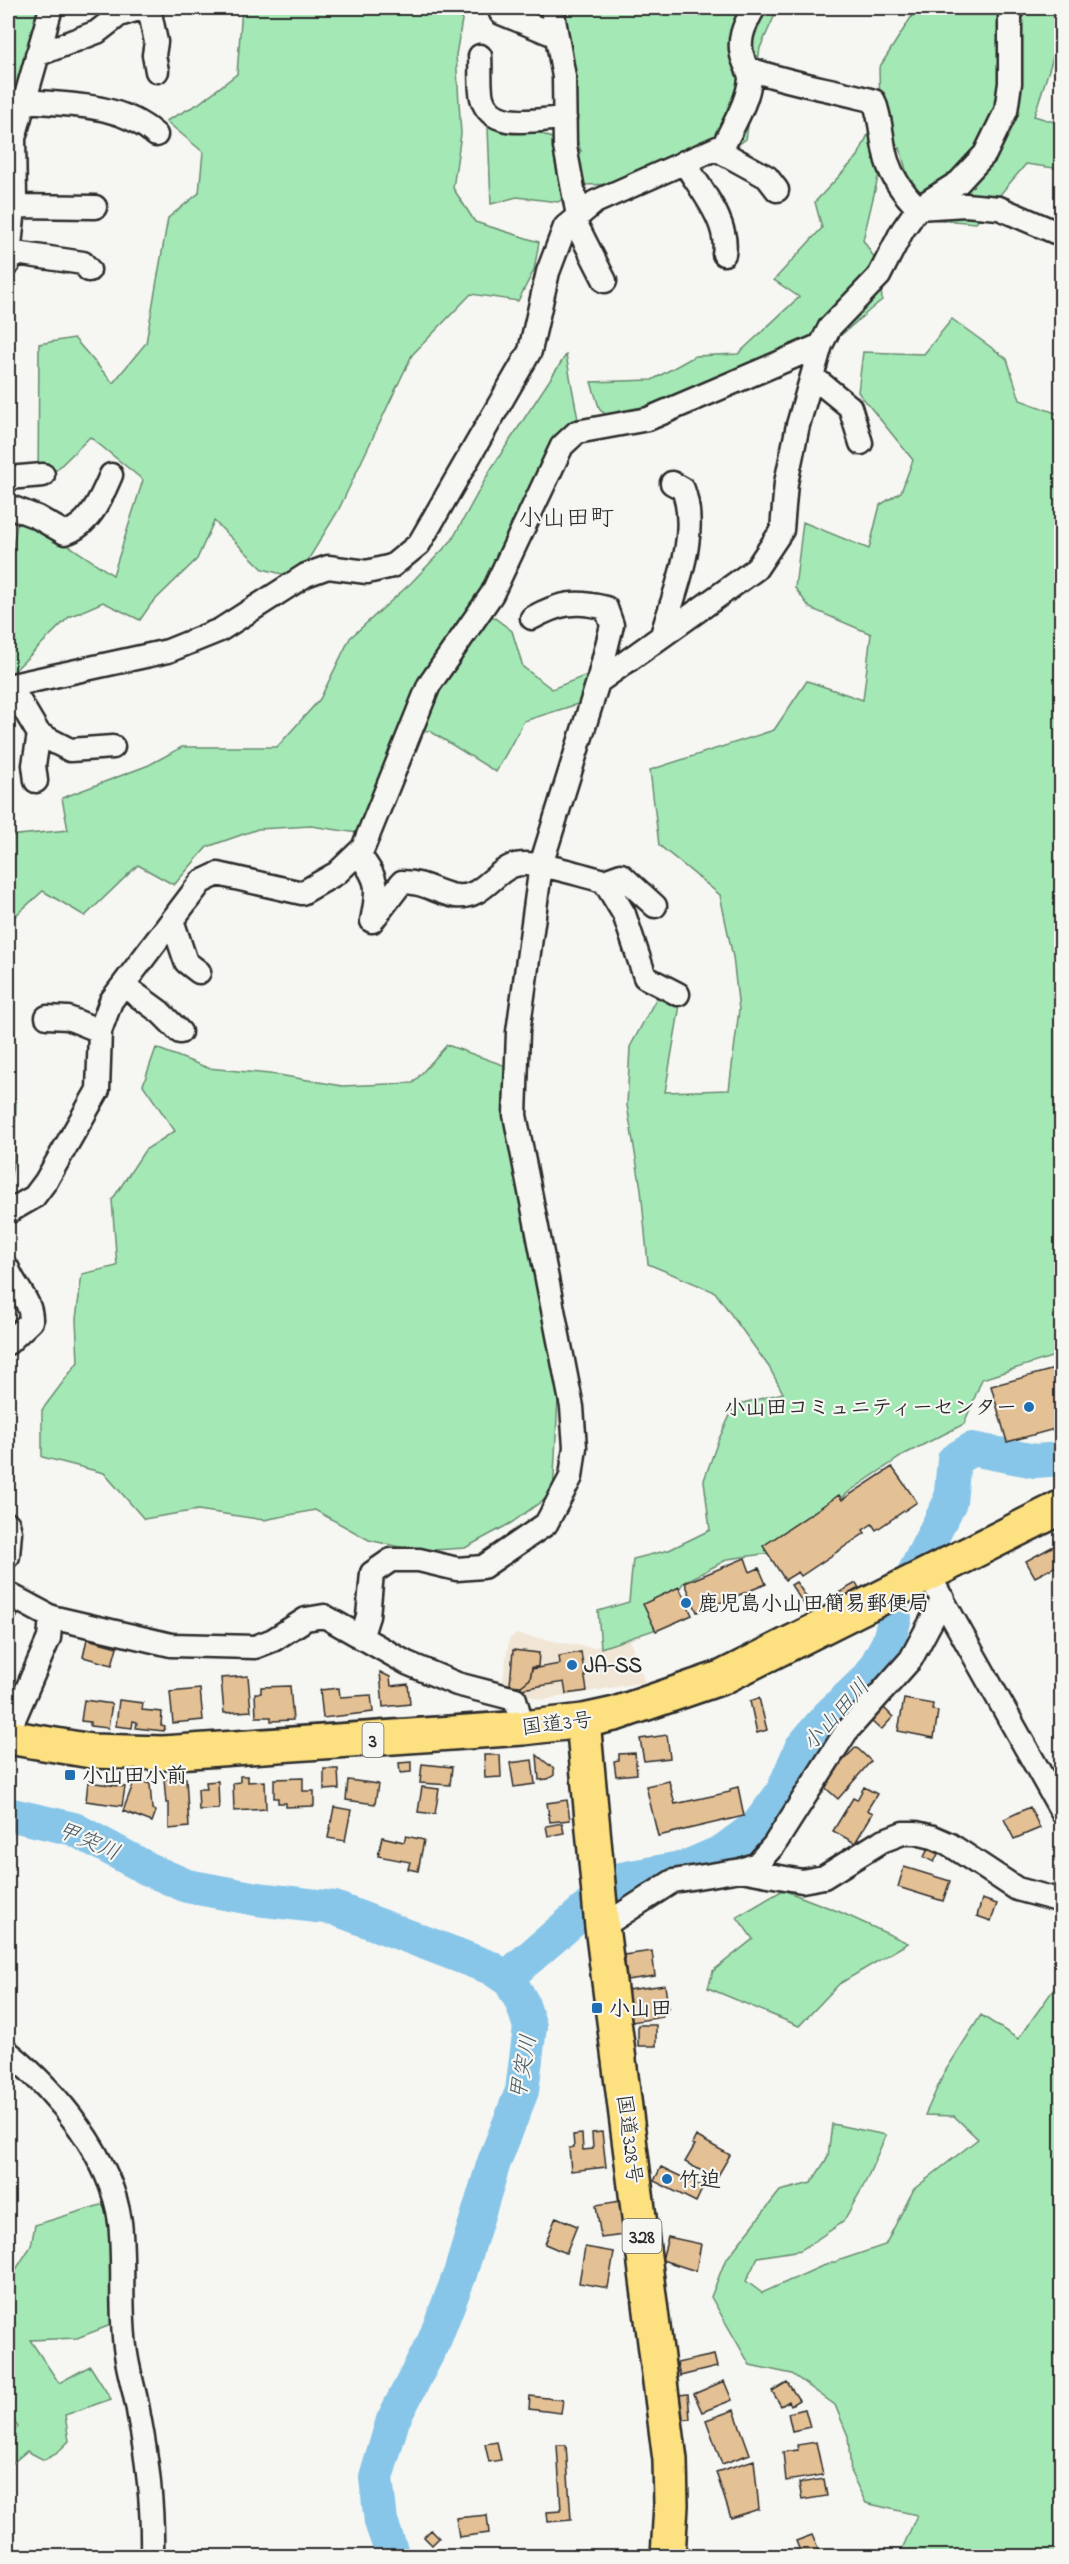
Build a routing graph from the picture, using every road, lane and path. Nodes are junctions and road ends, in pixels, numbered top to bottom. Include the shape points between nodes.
1 (51, 8) edge
2 (142, 8) edge
3 (149, 8) edge
4 (552, 8) edge
5 (754, 8) edge
6 (1012, 8) edge
7 (501, 13) dead end
8 (557, 36) junction
9 (37, 55) junction
10 (480, 56) dead end
11 (747, 68) junction
12 (157, 71) dead end
13 (24, 100) junction
14 (564, 118) junction
15 (156, 135) dead end
16 (716, 148) junction
17 (684, 162) junction
18 (777, 190) dead end
19 (14, 206) junction
20 (95, 207) dead end
21 (918, 208) junction
22 (576, 218) junction
23 (1062, 235) edge
24 (724, 254) dead end
25 (8, 258) edge
26 (89, 270) dead end
27 (605, 281) dead end
28 (820, 345) junction
29 (812, 376) junction
30 (861, 443) dead end
31 (111, 474) dead end
32 (44, 475) dead end
33 (8, 478) edge
34 (672, 483) dead end
35 (8, 506) edge
36 (532, 618) dead end
37 (662, 635) junction
38 (598, 682) junction
39 (9, 686) edge
40 (39, 734) junction
41 (113, 747) dead end
42 (36, 781) dead end
43 (358, 853) junction
44 (541, 865) junction
45 (604, 881) junction
46 (655, 906) dead end
47 (172, 920) junction
48 (199, 972) dead end
49 (123, 985) junction
50 (678, 994) dead end
51 (47, 1017) dead end
52 (100, 1031) junction
53 (180, 1032) dead end
54 (8, 1212) edge
55 (8, 1269) edge
56 (8, 1343) edge
57 (1062, 1507) edge
58 (15, 1526) edge
59 (8, 1553) edge
60 (936, 1587) junction
61 (8, 1594) edge
62 (51, 1617) junction
63 (361, 1638) junction
64 (583, 1721) junction
65 (523, 1728) junction
66 (8, 1735) edge
67 (1062, 1812) edge
68 (741, 1870) junction
69 (1062, 1901) edge
70 (601, 1921) junction
71 (8, 2052) edge
72 (152, 2556) edge
73 (668, 2556) edge

1 - 9 street
2 - 9 street via 119,15 97,32
3 - 12 street
4 - 8 street
5 - 11 street via 740,41
6 - 21 street via 1006,111 985,154 959,182
7 - 8 street
8 - 14 street via 564,77
9 - 13 street
10 - 14 street via 482,99 492,115 503,121
11 - 16 street via 750,76 745,100 724,145
11 - 21 street via 780,80 874,101 887,162 903,193
13 - 15 street via 105,109 126,115
13 - 19 street via 14,138
14 - 22 street
16 - 17 street
16 - 18 street via 766,177
17 - 22 street via 595,202
17 - 24 street via 718,219 726,241
19 - 20 street
19 - 25 street
21 - 23 street via 999,208
21 - 28 street via 879,276 830,327
22 - 27 street
22 - 39 street via 565,227 548,272 530,351 419,544 392,566 367,572 328,567 306,575 220,630 168,651
25 - 26 street via 83,263
28 - 29 street
28 - 43 street via 648,419 577,432 562,446 492,594 429,684
29 - 30 street via 850,406
29 - 37 street via 786,483 782,530 756,569
31 - 35 street via 99,504 76,530 65,533
32 - 33 street
34 - 37 street via 683,489 689,505 690,534
36 - 38 street via 554,606 585,603 606,608 612,624
37 - 38 street
38 - 44 street
39 - 40 street
40 - 41 street via 70,750
40 - 42 street via 34,765
43 - 44 street via 374,873 378,894 372,921 402,882 418,882 456,896 477,892 513,866
43 - 47 street via 337,873 302,893 218,874 201,882
44 - 45 street
44 - 63 street via 518,1032 515,1115 572,1407 575,1447 571,1476 546,1524 483,1567 457,1569 419,1560 391,1560 372,1573 368,1616
45 - 46 street via 621,875
45 - 50 street via 624,914 645,977
47 - 48 street via 186,962
47 - 49 street
49 - 52 street via 111,1001
49 - 53 street
51 - 52 street via 68,1018
52 - 54 street via 98,1090 40,1189
55 - 56 street via 32,1308 31,1321
57 - 60 highway, 国道3号 / 3
58 - 59 street
60 - 64 highway, 国道3号 / 3 via 723,1677 623,1712
60 - 67 street
60 - 68 street via 910,1659 846,1732 774,1845 757,1864
61 - 62 street
62 - 63 street via 171,1645 255,1647 306,1619 324,1616
62 - 66 street via 49,1638
63 - 65 street via 457,1684 515,1699
64 - 65 highway, 国道3号 / 3
64 - 70 highway, 国道328号 / 328
65 - 66 highway, 国道3号 / 3 via 163,1753 91,1751
68 - 69 street via 802,1881 824,1877 882,1842 903,1833 916,1833 949,1845 1017,1889
68 - 70 street via 673,1881
70 - 73 highway, 国道328号 / 328 via 669,2450 672,2505
71 - 72 street via 36,2075 84,2132 114,2196 120,2223 126,2354 141,2428 151,2506

